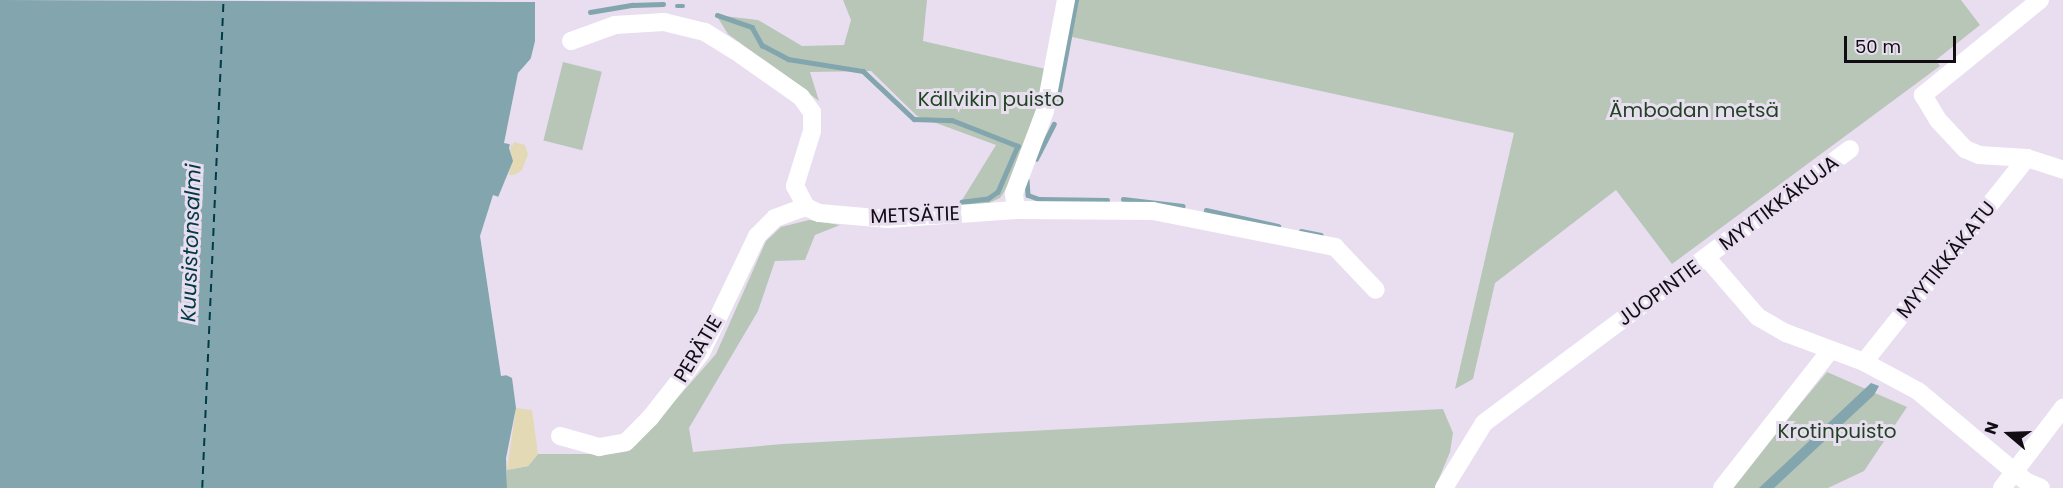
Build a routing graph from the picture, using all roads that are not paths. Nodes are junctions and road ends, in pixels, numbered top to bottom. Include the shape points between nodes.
1 (1066, 0) edge
2 (2040, 0) edge
3 (572, 41) dead end
4 (1850, 149) dead end
5 (2027, 158) junction
6 (2063, 171) edge
7 (806, 207) junction
8 (1016, 210) junction
9 (1707, 258) junction
10 (1376, 290) dead end
11 (1830, 351) junction
12 (1864, 362) junction
13 (2063, 408) edge
14 (560, 436) dead end
15 (2015, 470) junction
16 (1444, 488) edge
17 (1722, 488) edge
18 (2002, 488) edge
19 (2041, 488) edge

1 - 8 street via 1044,111 1014,193
2 - 5 street via 1923,95 1938,120 1965,149 1979,155
3 - 7 street via 615,25 664,22 705,32 801,97 812,112 812,131 795,186
4 - 9 street, MYYTIKKÄKUJA
5 - 6 street
5 - 12 street, MYYTIKKÄKATU
7 - 8 street, METSÄTIE via 819,213 888,219
7 - 14 street, PERÄTIE via 775,218 757,236 701,353 626,442 599,447
8 - 10 street, METSÄTIE via 1153,211 1291,236 1335,247
9 - 11 street, JUOPINTIE via 1758,317
9 - 16 street, JUOPINTIE via 1484,423
11 - 12 street, JUOPINTIE
11 - 17 street
12 - 15 street, JUOPINTIE via 1933,401
13 - 15 street
15 - 18 street
15 - 19 street, JUOPINTIE via 2027,482

